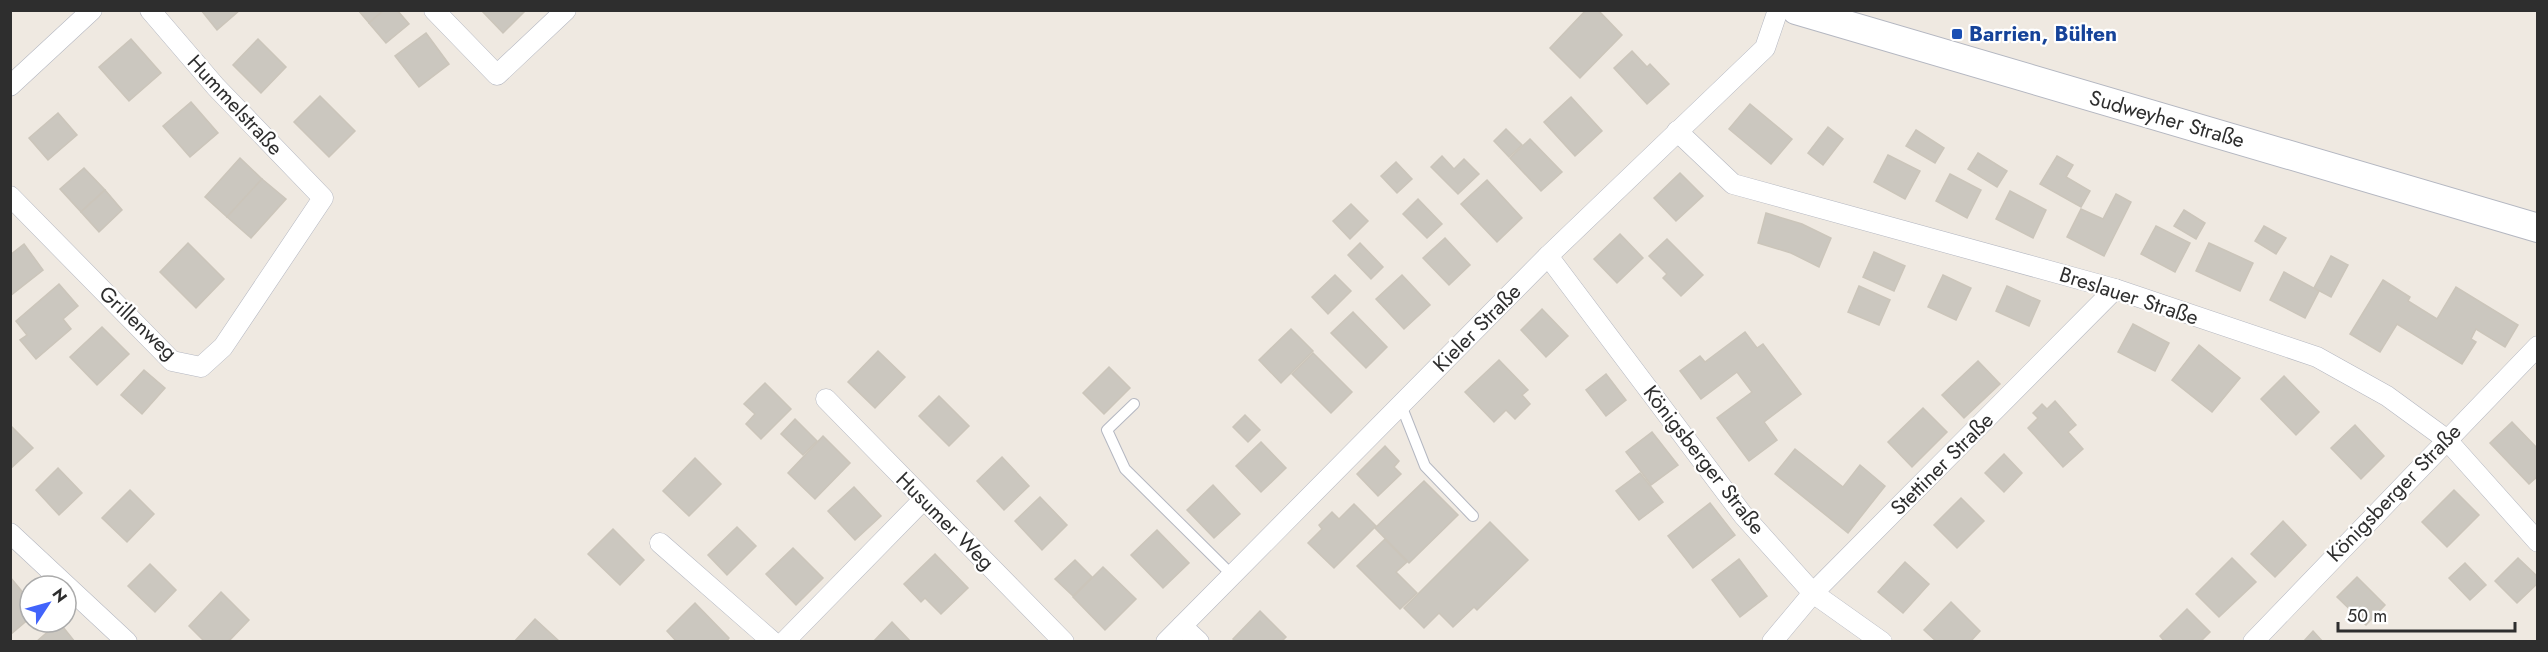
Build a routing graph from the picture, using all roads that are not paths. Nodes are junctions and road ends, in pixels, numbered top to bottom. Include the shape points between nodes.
1 (92, 10) edge
2 (150, 10) edge
3 (434, 10) edge
4 (566, 10) edge
5 (1778, 10) edge
6 (1796, 10) edge
7 (10, 86) edge
8 (1677, 131) junction
9 (10, 196) edge
10 (323, 198) joint
11 (2538, 228) edge
12 (1548, 256) junction
13 (2115, 289) junction
14 (2538, 346) edge
15 (826, 399) dead end
16 (1134, 404) dead end
17 (1401, 405) junction
18 (2446, 439) junction
19 (923, 500) junction
20 (1473, 516) dead end
21 (10, 533) edge
22 (2538, 542) edge
23 (660, 543) dead end
24 (1233, 575) junction
25 (1814, 593) junction
26 (1182, 626) junction
27 (127, 642) edge
28 (773, 642) edge
29 (784, 642) edge
30 (1064, 642) edge
31 (1166, 642) edge
32 (1199, 642) edge
33 (1772, 642) edge
34 (1882, 642) edge
35 (2253, 642) edge

1 - 7 street
2 - 10 street, Hummelstraße via 216,87
3 - 4 street via 497,75
5 - 8 street, Kieler Straße via 1766,48
6 - 11 main road, Sudweyher Straße
8 - 12 street, Kieler Straße
8 - 13 street, Breslauer Straße via 1733,184
9 - 10 street, Grillenweg via 172,361 201,367 223,347
12 - 17 street, Kieler Straße
12 - 25 street, Königsberger Straße via 1743,515
13 - 18 street, Breslauer Straße via 2317,357 2387,396
13 - 25 street, Stettiner Straße
14 - 18 street, Königsberger Straße
15 - 19 street, Husumer Weg
16 - 24 lane via 1107,430 1125,469
17 - 20 lane via 1425,466
17 - 24 street, Kieler Straße
18 - 22 street, Breslauer Straße
18 - 35 street, Königsberger Straße
19 - 29 street
19 - 30 street, Husumer Weg
21 - 27 street
23 - 28 street
24 - 26 street, Kieler Straße
25 - 33 street, Stettiner Straße
25 - 34 street, Königsberger Straße
26 - 31 street, Kieler Straße
26 - 32 street

